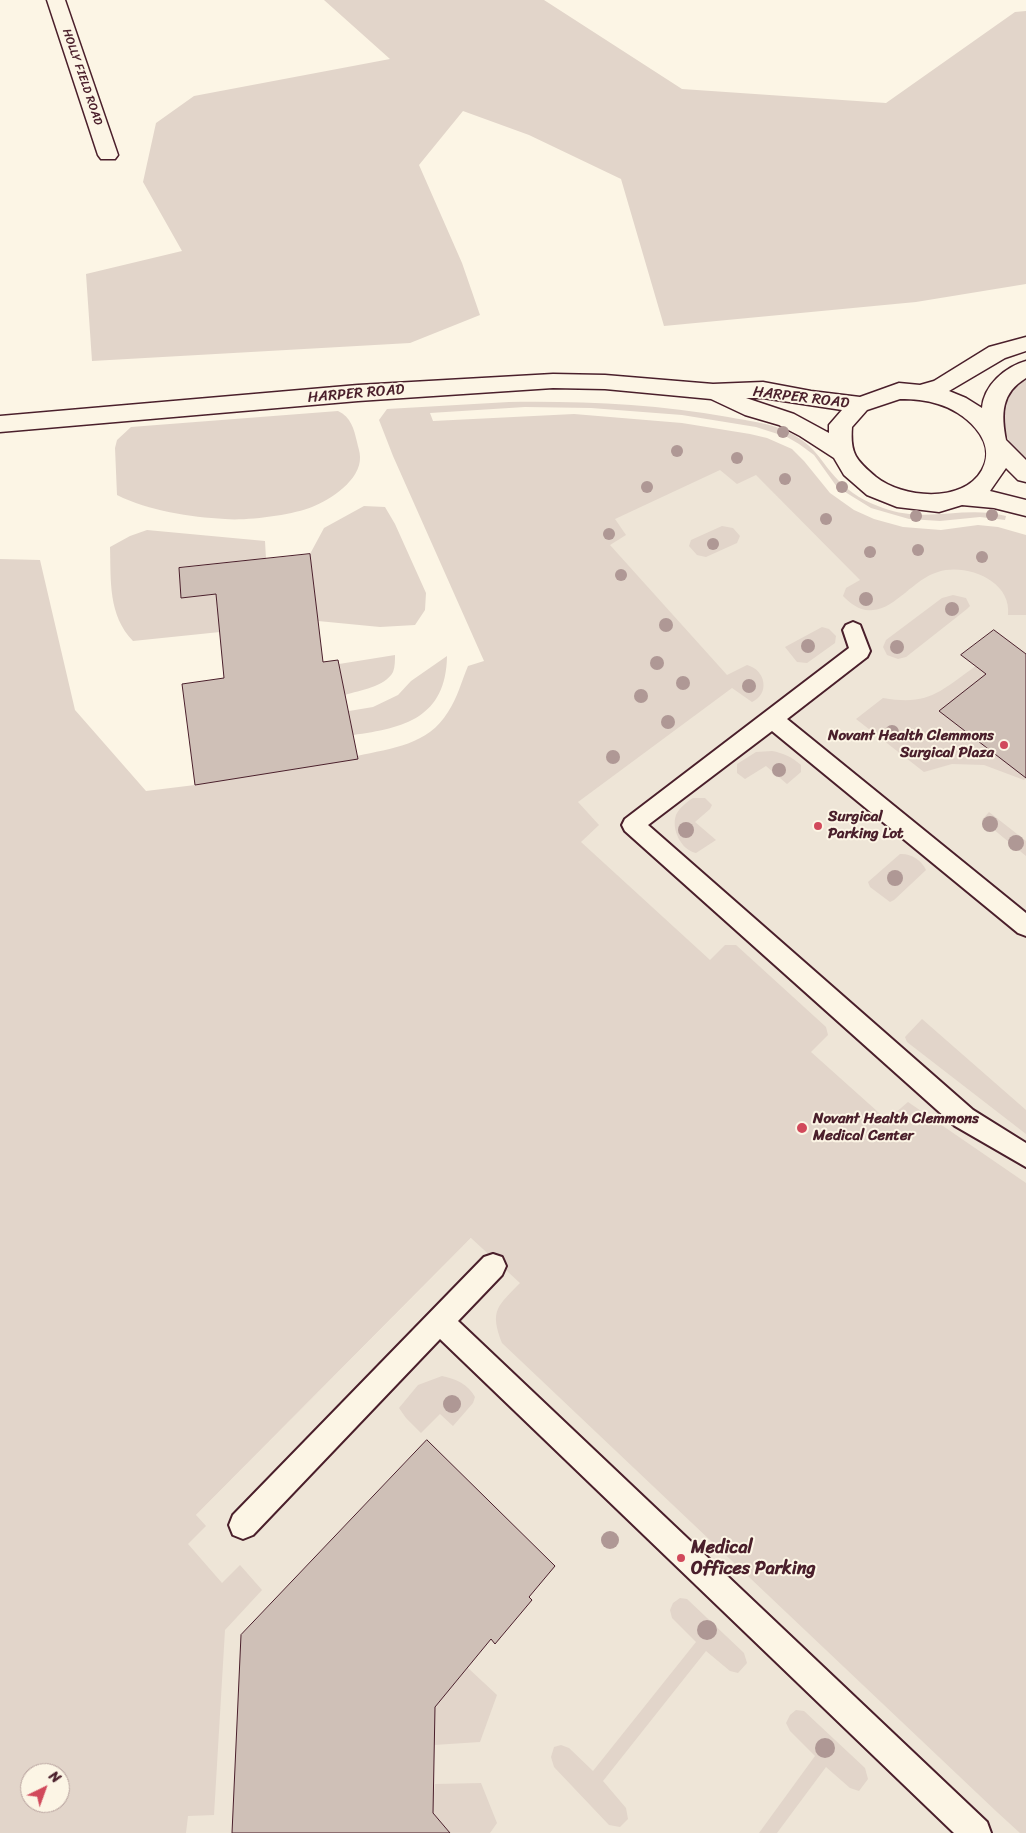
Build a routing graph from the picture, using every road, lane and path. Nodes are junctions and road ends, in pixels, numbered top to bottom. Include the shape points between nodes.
1 (56, 0) edge
2 (108, 155) dead end
3 (1026, 344) edge
4 (1026, 368) edge
5 (713, 392) junction
6 (923, 392) junction
7 (858, 404) junction
8 (0, 424) edge
9 (996, 441) junction
10 (840, 452) junction
11 (1026, 474) edge
12 (964, 497) junction
13 (1026, 508) edge
14 (853, 630) dead end
15 (772, 719) junction
16 (1026, 926) edge
17 (1026, 1156) edge
18 (494, 1266) dead end
19 (440, 1321) junction
20 (243, 1525) dead end
21 (976, 1833) edge

1 - 2 main road, HOLLY FIELD ROAD
3 - 6 main road via 998,351 950,382
4 - 9 main road via 1006,382 994,399 991,410
5 - 7 main road, HARPER ROAD via 763,390 811,400
5 - 8 main road, HARPER ROAD via 605,382 499,383
5 - 10 main road, HARPER ROAD via 753,410 786,419
6 - 7 main road via 899,391 877,395
6 - 9 main road via 959,403 986,424
7 - 10 main road via 844,418 838,434
9 - 11 main road
9 - 12 main road via 998,461 992,475 980,488
10 - 12 main road via 850,470 866,485 889,496 914,502 941,502
12 - 13 main road
14 - 15 lane via 860,651
15 - 16 lane
15 - 17 lane via 632,825 964,1118
18 - 19 lane
19 - 20 lane
19 - 21 lane

